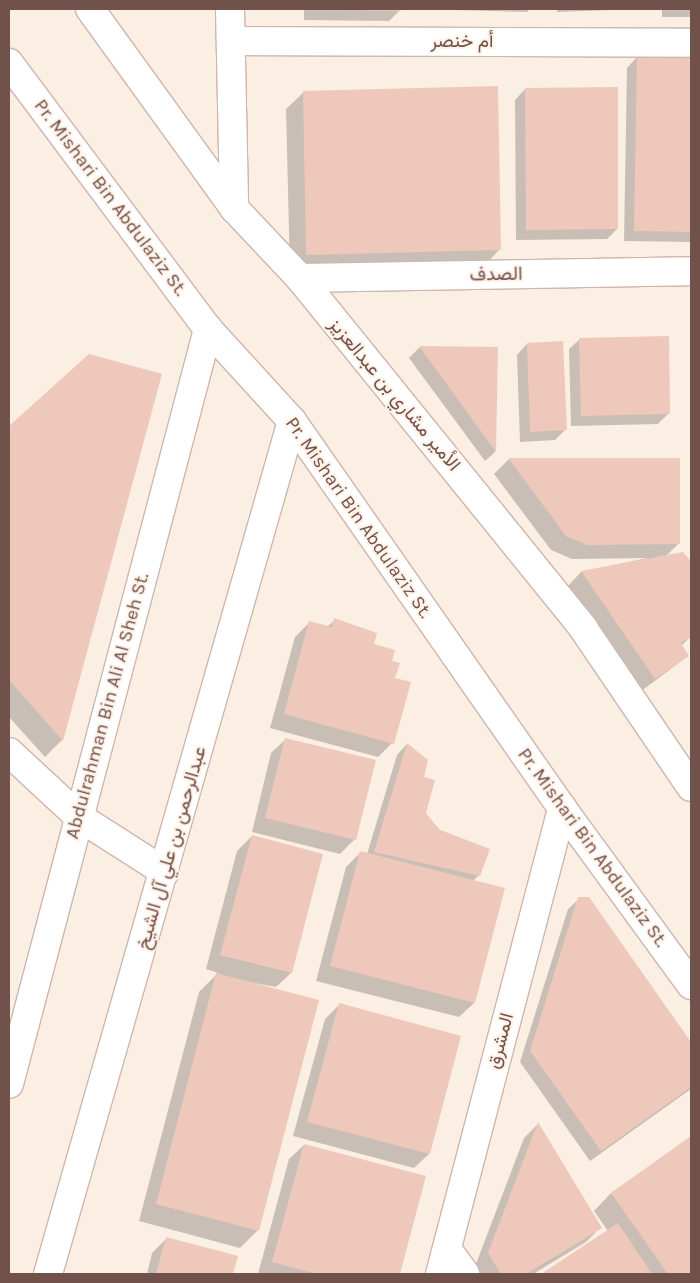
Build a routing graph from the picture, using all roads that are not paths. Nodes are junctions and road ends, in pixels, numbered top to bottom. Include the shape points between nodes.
1 (90, 9) edge
2 (230, 9) edge
3 (232, 41) junction
4 (691, 43) edge
5 (9, 63) edge
6 (234, 208) junction
7 (691, 272) edge
8 (300, 278) junction
9 (208, 328) junction
10 (292, 421) junction
11 (9, 752) edge
12 (691, 787) edge
13 (562, 808) junction
14 (79, 817) junction
15 (165, 872) junction
16 (691, 986) edge
17 (9, 1084) edge
18 (443, 1262) edge
19 (48, 1274) edge
20 (465, 1274) edge

1 - 6 street, الأمير مشاري بن عبدالعزيز
2 - 3 street
3 - 4 street, أم خنصر
3 - 6 street
5 - 9 street, Pr. Mishari Bin Abdulaziz St.
6 - 8 street, الأمير مشاري بن عبدالعزيز
7 - 8 street, الصدف
8 - 12 street, الأمير مشاري بن عبدالعزيز via 583,628
9 - 10 street, Pr. Mishari Bin Abdulaziz St.
9 - 14 street, Abdulrahman Bin Ali Al Sheh St.
10 - 13 street, Pr. Mishari Bin Abdulaziz St.
10 - 15 street, عبدالرحمن بن علي آل الشيخ
11 - 14 street
13 - 16 street, Pr. Mishari Bin Abdulaziz St.
13 - 18 street, المشرق
14 - 15 street
14 - 17 street, Abdulrahman Bin Ali Al Sheh St.
15 - 19 street, عبدالرحمن بن علي آل الشيخ
18 - 20 street

